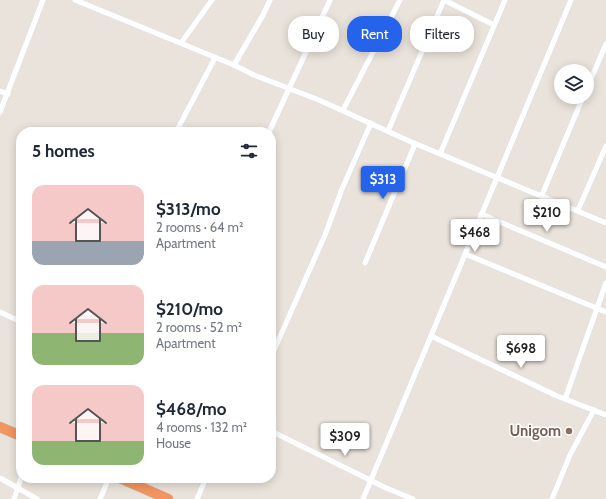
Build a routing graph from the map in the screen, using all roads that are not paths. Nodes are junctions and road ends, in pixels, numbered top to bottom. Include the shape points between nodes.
1 (43, 0) edge
2 (75, 0) edge
3 (212, 0) edge
4 (270, 0) edge
5 (330, 0) edge
6 (400, 0) edge
7 (444, 0) edge
8 (505, 0) edge
9 (571, 0) edge
10 (494, 24) junction
11 (181, 43) junction
12 (606, 44) edge
13 (215, 58) junction
14 (234, 65) junction
15 (594, 72) edge
16 (289, 88) junction
17 (0, 91) edge
18 (8, 94) junction
19 (580, 104) edge
20 (343, 110) junction
21 (0, 112) edge
22 (371, 123) junction
23 (179, 127) edge
24 (271, 127) edge
25 (388, 131) junction
26 (415, 144) junction
27 (606, 146) edge
28 (440, 154) junction
29 (497, 177) junction
30 (542, 195) junction
31 (578, 210) junction
32 (481, 214) junction
33 (606, 223) edge
34 (465, 254) junction
35 (366, 263) dead end
36 (606, 267) edge
37 (606, 283) edge
38 (596, 307) junction
39 (0, 312) edge
40 (606, 312) edge
41 (16, 320) edge
42 (431, 336) junction
43 (276, 346) edge
44 (565, 399) junction
45 (594, 410) junction
46 (606, 415) edge
47 (0, 426) edge
48 (276, 433) edge
49 (16, 434) edge
50 (0, 478) edge
51 (371, 480) junction
52 (20, 483) edge
53 (107, 483) edge
54 (131, 483) edge
55 (204, 483) edge
56 (18, 488) junction
57 (14, 499) edge
58 (37, 499) edge
59 (100, 499) edge
60 (168, 499) edge
61 (197, 499) edge
62 (363, 499) edge
63 (413, 499) edge
64 (552, 499) edge

1 - 18 street
2 - 11 street
3 - 11 street
4 - 14 street
5 - 16 street
6 - 20 street
7 - 10 street
7 - 25 street
8 - 10 street
9 - 29 street
10 - 28 street
11 - 13 street
12 - 15 street
13 - 14 street
13 - 23 street
14 - 16 street
16 - 20 street
16 - 24 street
17 - 18 street
18 - 21 street
19 - 30 street
20 - 22 street
22 - 25 street
22 - 43 street
25 - 26 street
26 - 28 street
26 - 35 street
27 - 31 street
28 - 29 street
29 - 30 street
29 - 32 street
30 - 31 street
31 - 33 street
32 - 34 street
32 - 36 street
34 - 38 street
34 - 42 street
37 - 38 street
38 - 40 street
38 - 44 street
39 - 41 street
42 - 44 street
42 - 51 street
44 - 45 street
45 - 46 street
45 - 64 street via 570,455
47 - 49 highway
48 - 51 street
50 - 56 street
51 - 62 street
51 - 63 street
52 - 56 street
53 - 59 street
54 - 60 highway
55 - 61 street
56 - 57 street
56 - 58 street

